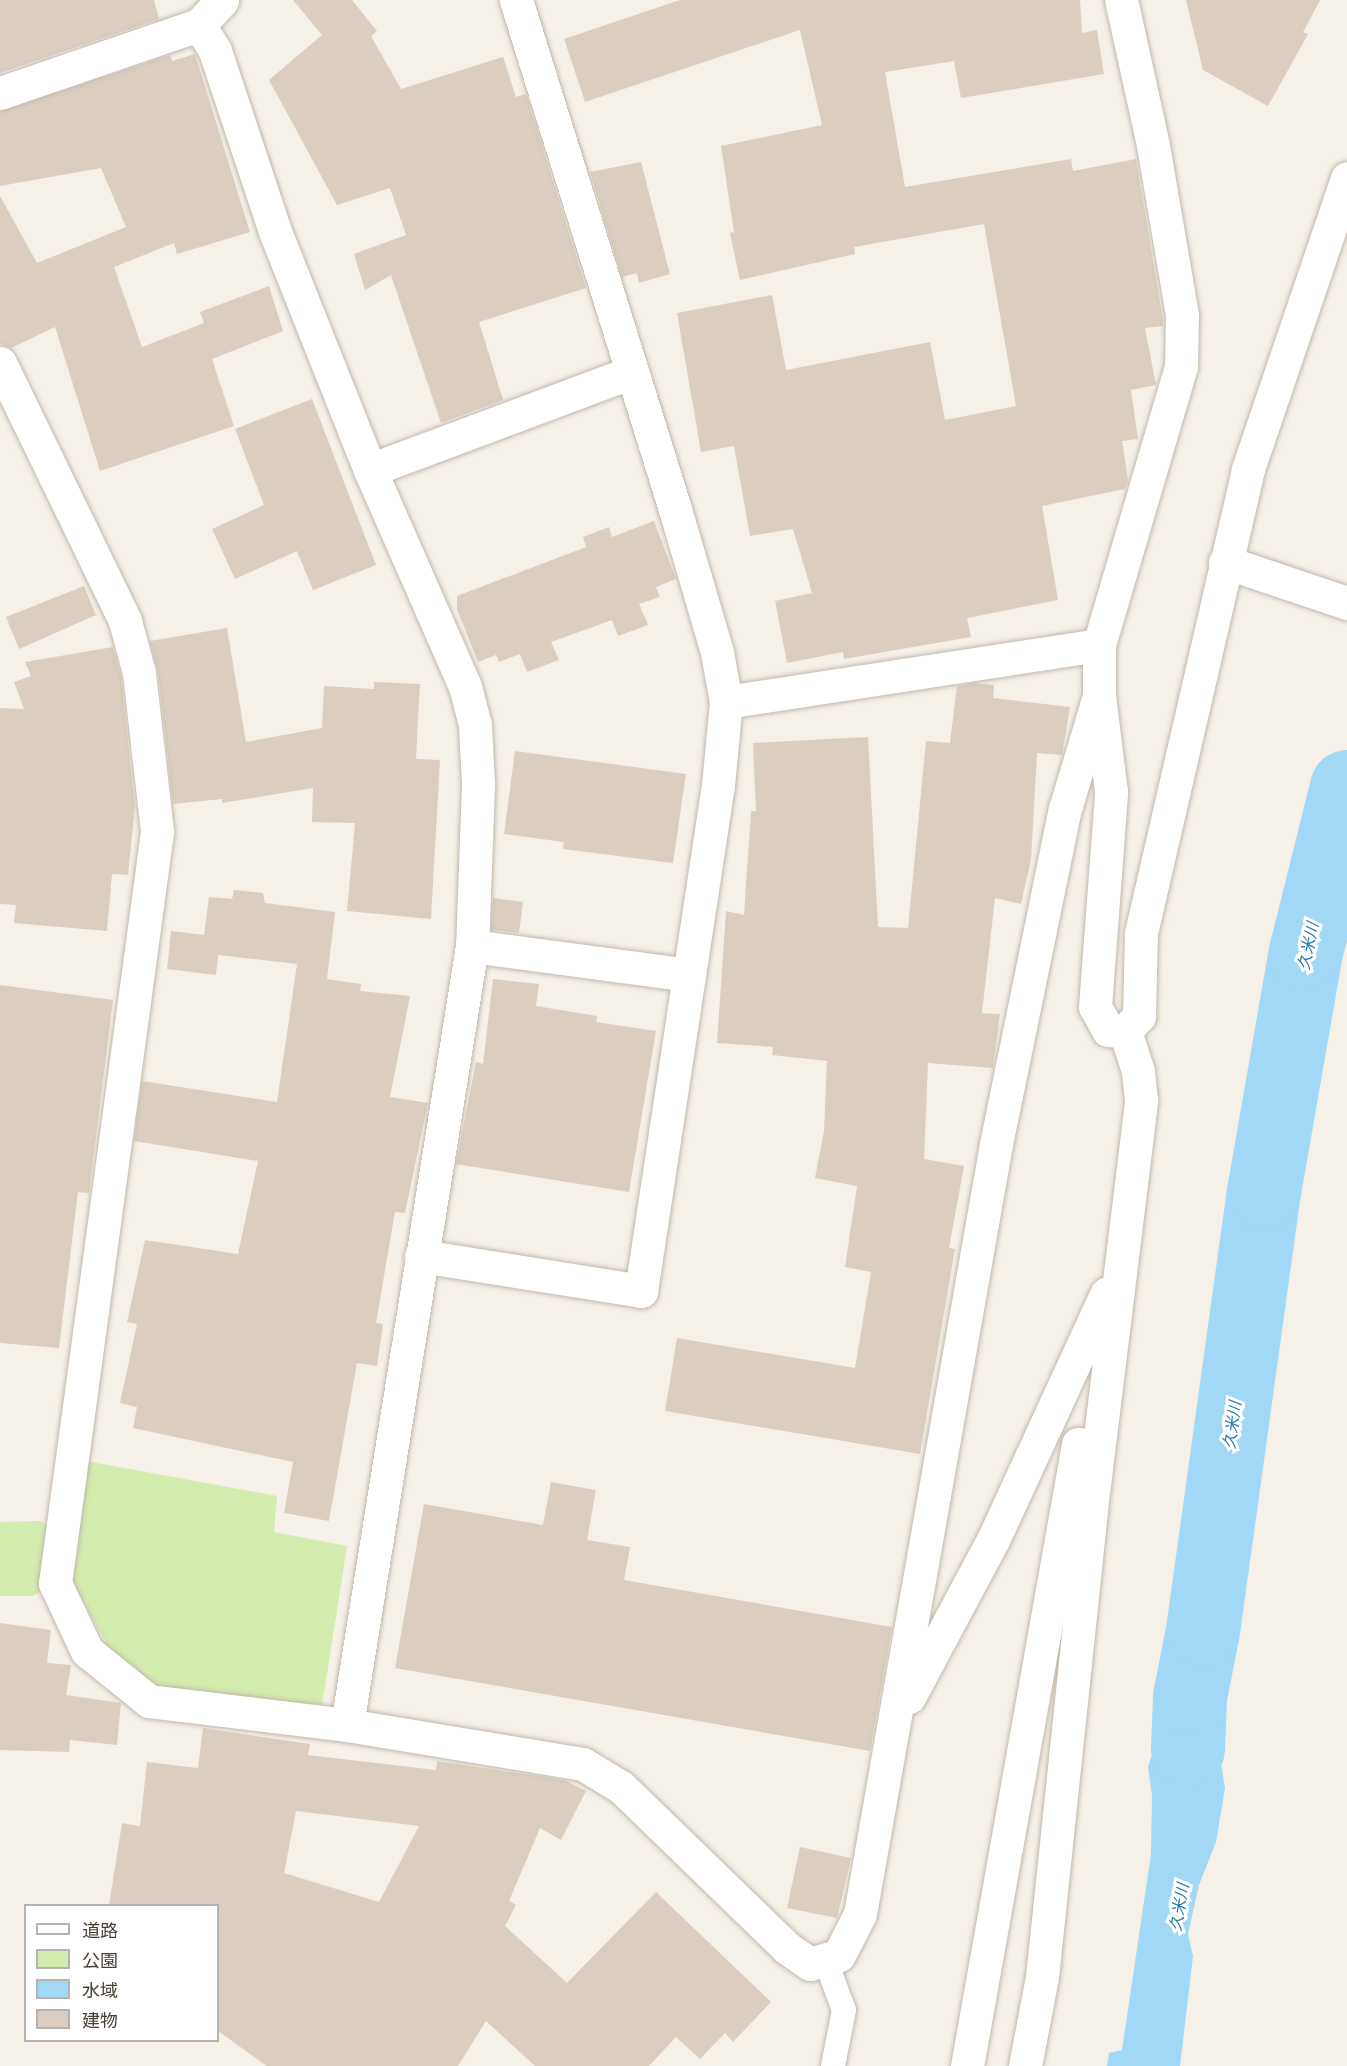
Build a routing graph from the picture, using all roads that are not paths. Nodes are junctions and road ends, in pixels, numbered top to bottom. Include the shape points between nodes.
1 (222, 0) edge
2 (516, 0) edge
3 (1120, 0) edge
4 (199, 25) junction
5 (0, 93) edge
6 (1347, 178) edge
7 (0, 363) edge
8 (632, 372) junction
9 (370, 470) junction
10 (1225, 562) junction
11 (1347, 603) edge
12 (1099, 645) junction
13 (1099, 696) junction
14 (726, 702) junction
15 (472, 946) junction
16 (688, 975) junction
17 (1125, 1031) junction
18 (1140, 1100) junction
19 (421, 1256) junction
20 (1106, 1294) junction
21 (347, 1725) junction
22 (890, 1743) junction
23 (825, 1959) junction
24 (833, 2066) edge
25 (967, 2066) edge
26 (1025, 2066) edge

1 - 4 street
2 - 8 street
3 - 12 street via 1153,145 1182,315 1181,366
4 - 5 street
4 - 9 street via 215,51 276,234
6 - 10 street via 1248,469
7 - 21 street via 125,621 138,673 157,832 55,1583 87,1651 149,1701
8 - 9 street
8 - 14 street via 717,652
9 - 15 street via 465,686 475,725 478,785
10 - 11 street
10 - 17 street via 1141,933 1138,1016
12 - 13 street
12 - 14 street
13 - 17 street via 1111,792 1095,1007 1108,1030
13 - 22 street via 1065,809 996,1143
14 - 16 street via 718,785
15 - 16 street
15 - 19 street
16 - 19 street via 641,1292
17 - 18 street via 1138,1071
18 - 20 street
18 - 26 street via 1042,1977
19 - 21 street
20 - 22 street via 993,1540 917,1679
20 - 25 street
21 - 23 street via 583,1764 621,1787 787,1948 810,1964
22 - 23 street via 860,1914 839,1955
23 - 24 lane via 844,2010

